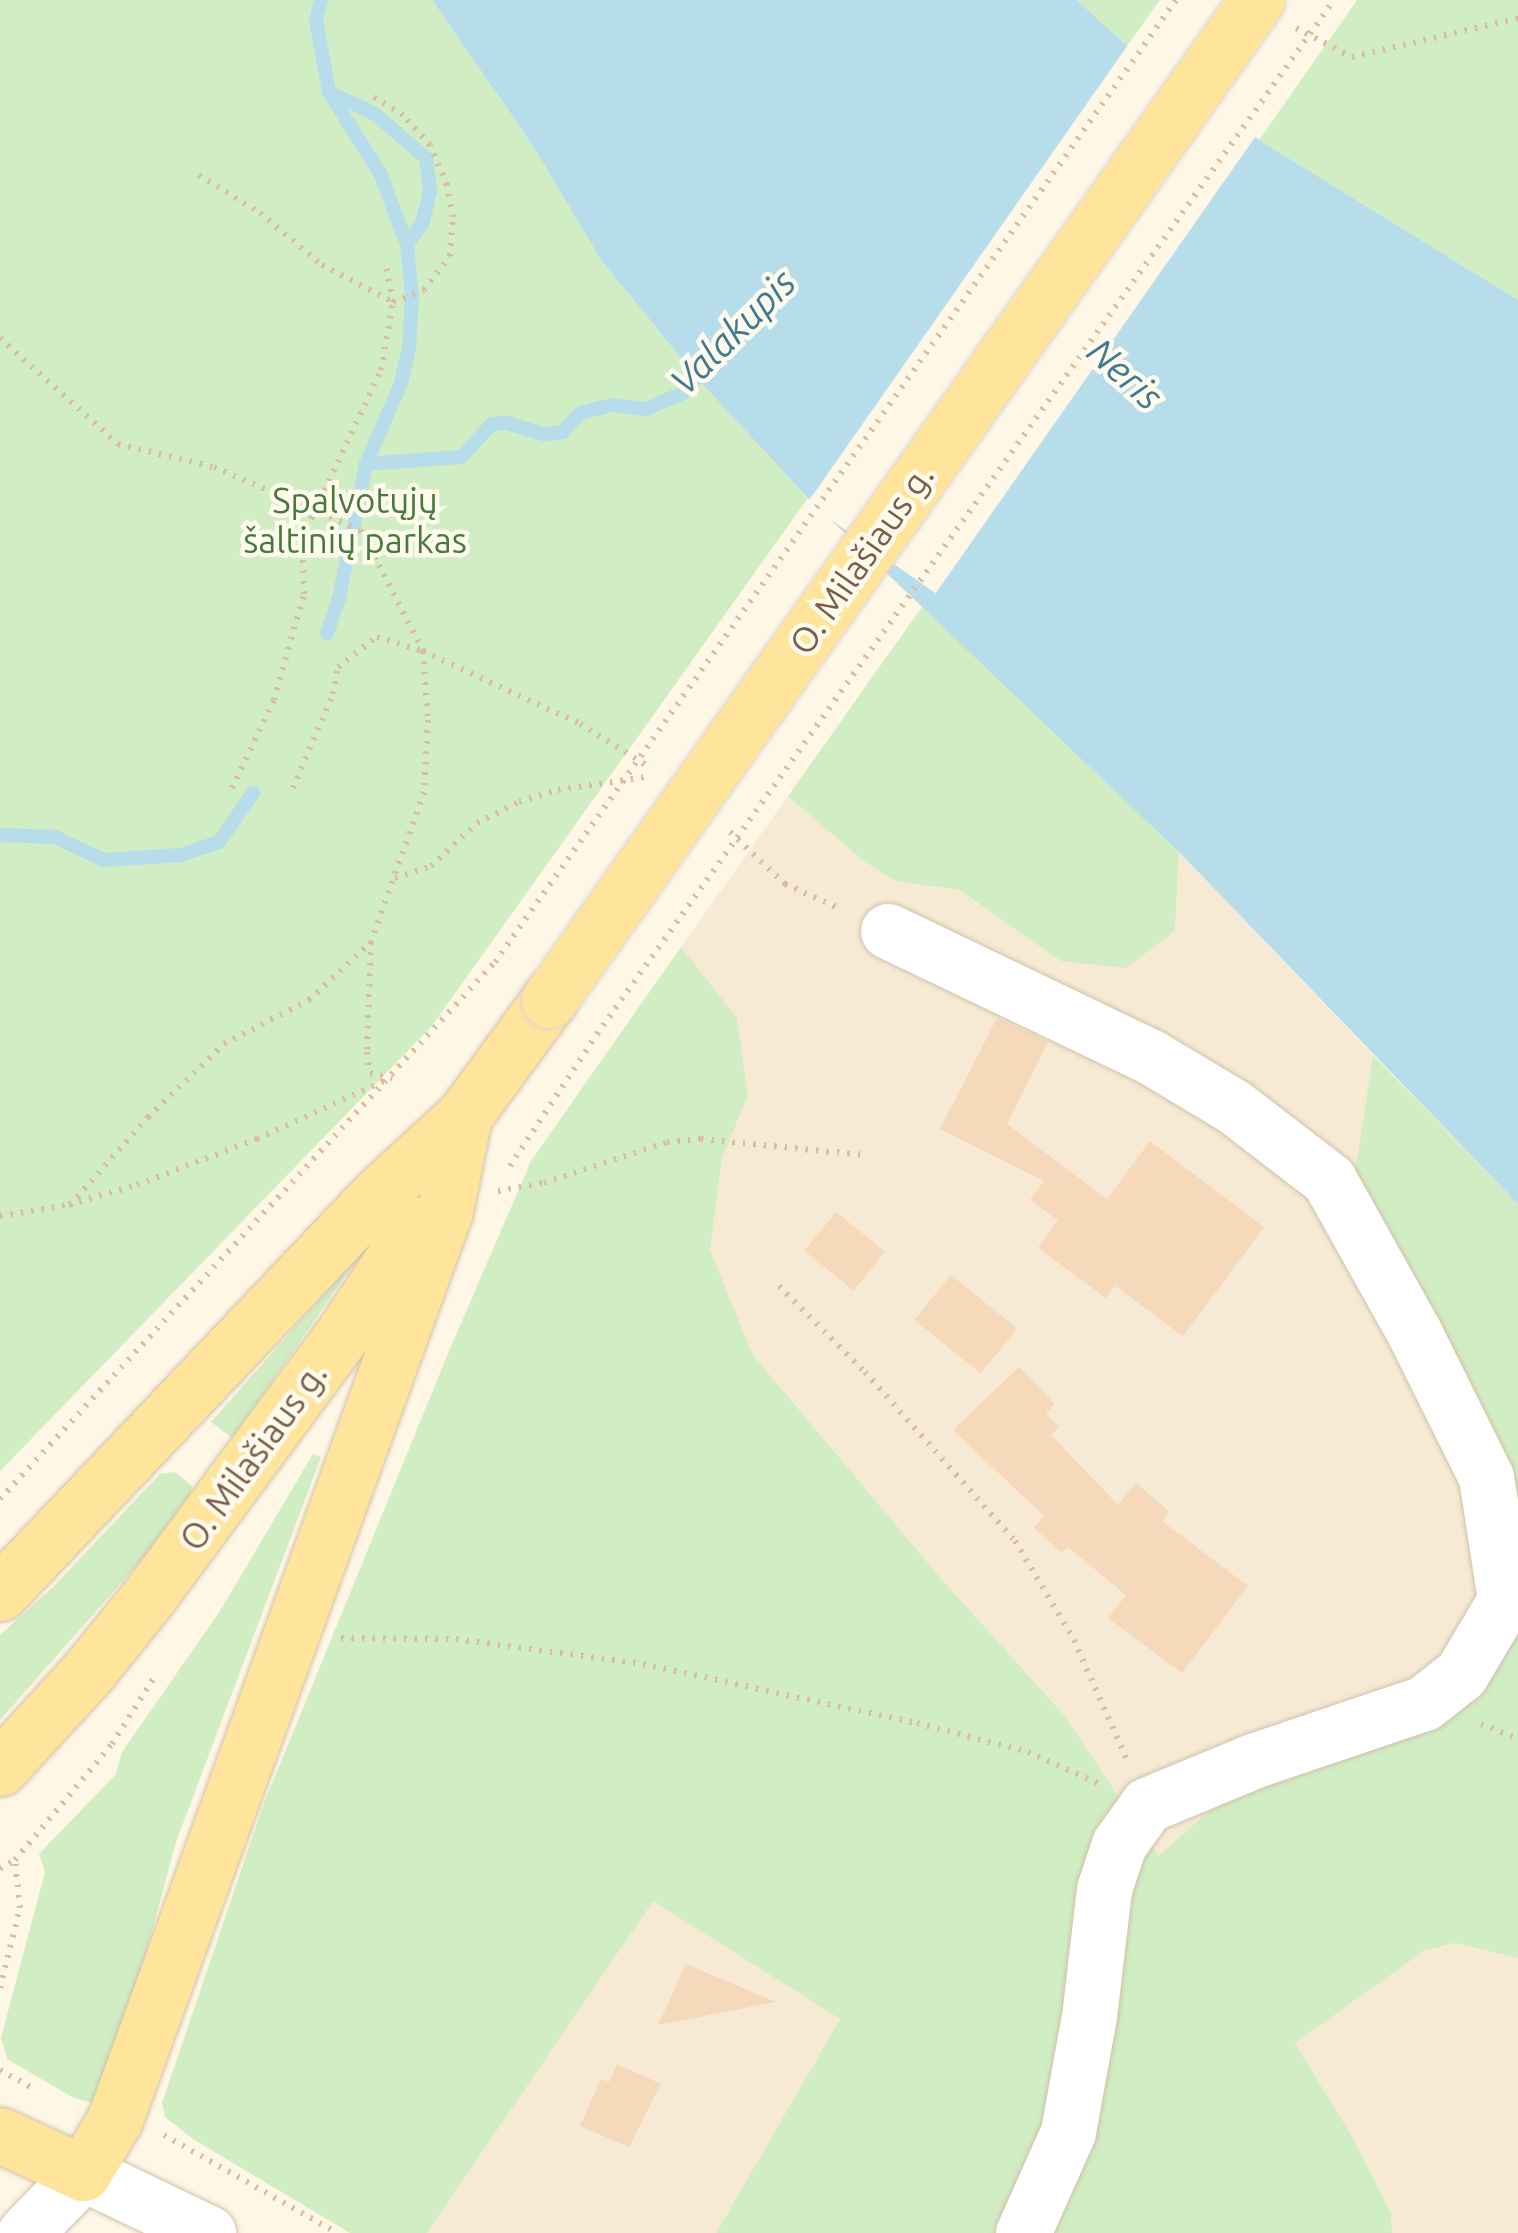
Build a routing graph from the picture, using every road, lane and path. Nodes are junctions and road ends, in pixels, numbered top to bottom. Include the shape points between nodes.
1 (1176, 0) edge
2 (1334, 0) edge
3 (1274, 12) edge
4 (1518, 18) edge
5 (367, 93) dead end
6 (198, 176) dead end
7 (386, 265) dead end
8 (393, 302) junction
9 (0, 338) edge
10 (314, 510) junction
11 (422, 651) junction
12 (580, 724) dead end
13 (662, 774) dead end
14 (232, 788) dead end
15 (293, 788) dead end
16 (394, 879) junction
17 (785, 884) dead end
18 (888, 931) joint
19 (371, 942) junction
20 (392, 1078) junction
21 (464, 1116) junction
22 (864, 1155) dead end
23 (70, 1205) junction
24 (0, 1216) edge
25 (779, 1286) dead end
26 (0, 1499) edge
27 (0, 1594) edge
28 (329, 1638) dead end
29 (0, 1768) edge
30 (1147, 1805) junction
31 (15, 1860) dead end
32 (0, 1869) edge
33 (20, 1908) dead end
34 (0, 1988) edge
35 (159, 2132) dead end
36 (0, 2134) edge
37 (83, 2174) junction
38 (26, 2233) edge
39 (208, 2233) edge
40 (337, 2233) edge
41 (1023, 2233) edge

1 - 20 path, bridge via 494,962
2 - 22 path, bridge via 597,1034 492,1192 544,1184 667,1142 701,1139
3 - 4 path via 1352,57
3 - 21 main road, O. Milašiaus g., bridge
5 - 8 path via 403,115 430,145 453,217 450,256 424,290
6 - 8 path via 260,213 322,264
7 - 8 path
8 - 10 path via 381,370
9 - 10 path via 118,444 214,467
10 - 11 path via 360,530
10 - 14 path via 302,538 304,594 274,700
11 - 12 path
11 - 15 path via 377,636 338,667
11 - 16 path via 428,720 424,792
13 - 16 path via 519,802 477,823 431,866
16 - 19 path
17 - 18 path
18 - 30 street via 1151,1057 1233,1106 1329,1180 1486,1477 1505,1600 1461,1674 1424,1703
19 - 20 path via 368,1062 370,1072
19 - 23 path via 309,1000 224,1044 148,1116
20 - 23 path via 258,1139
20 - 26 path
21 - 27 main road, O. Milašiaus g. via 377,1196
21 - 29 main road, O. Milašiaus g. via 408,1242 345,1331 149,1596
21 - 37 main road via 445,1211 115,2119
23 - 24 path
25 - 30 path via 1016,1541 1074,1640
28 - 30 path via 456,1640 643,1664 1028,1752
30 - 41 street via 1120,1844 1104,1890 1068,2132
31 - 32 path
33 - 34 path
35 - 40 path
36 - 37 main road
37 - 38 street
37 - 39 street

